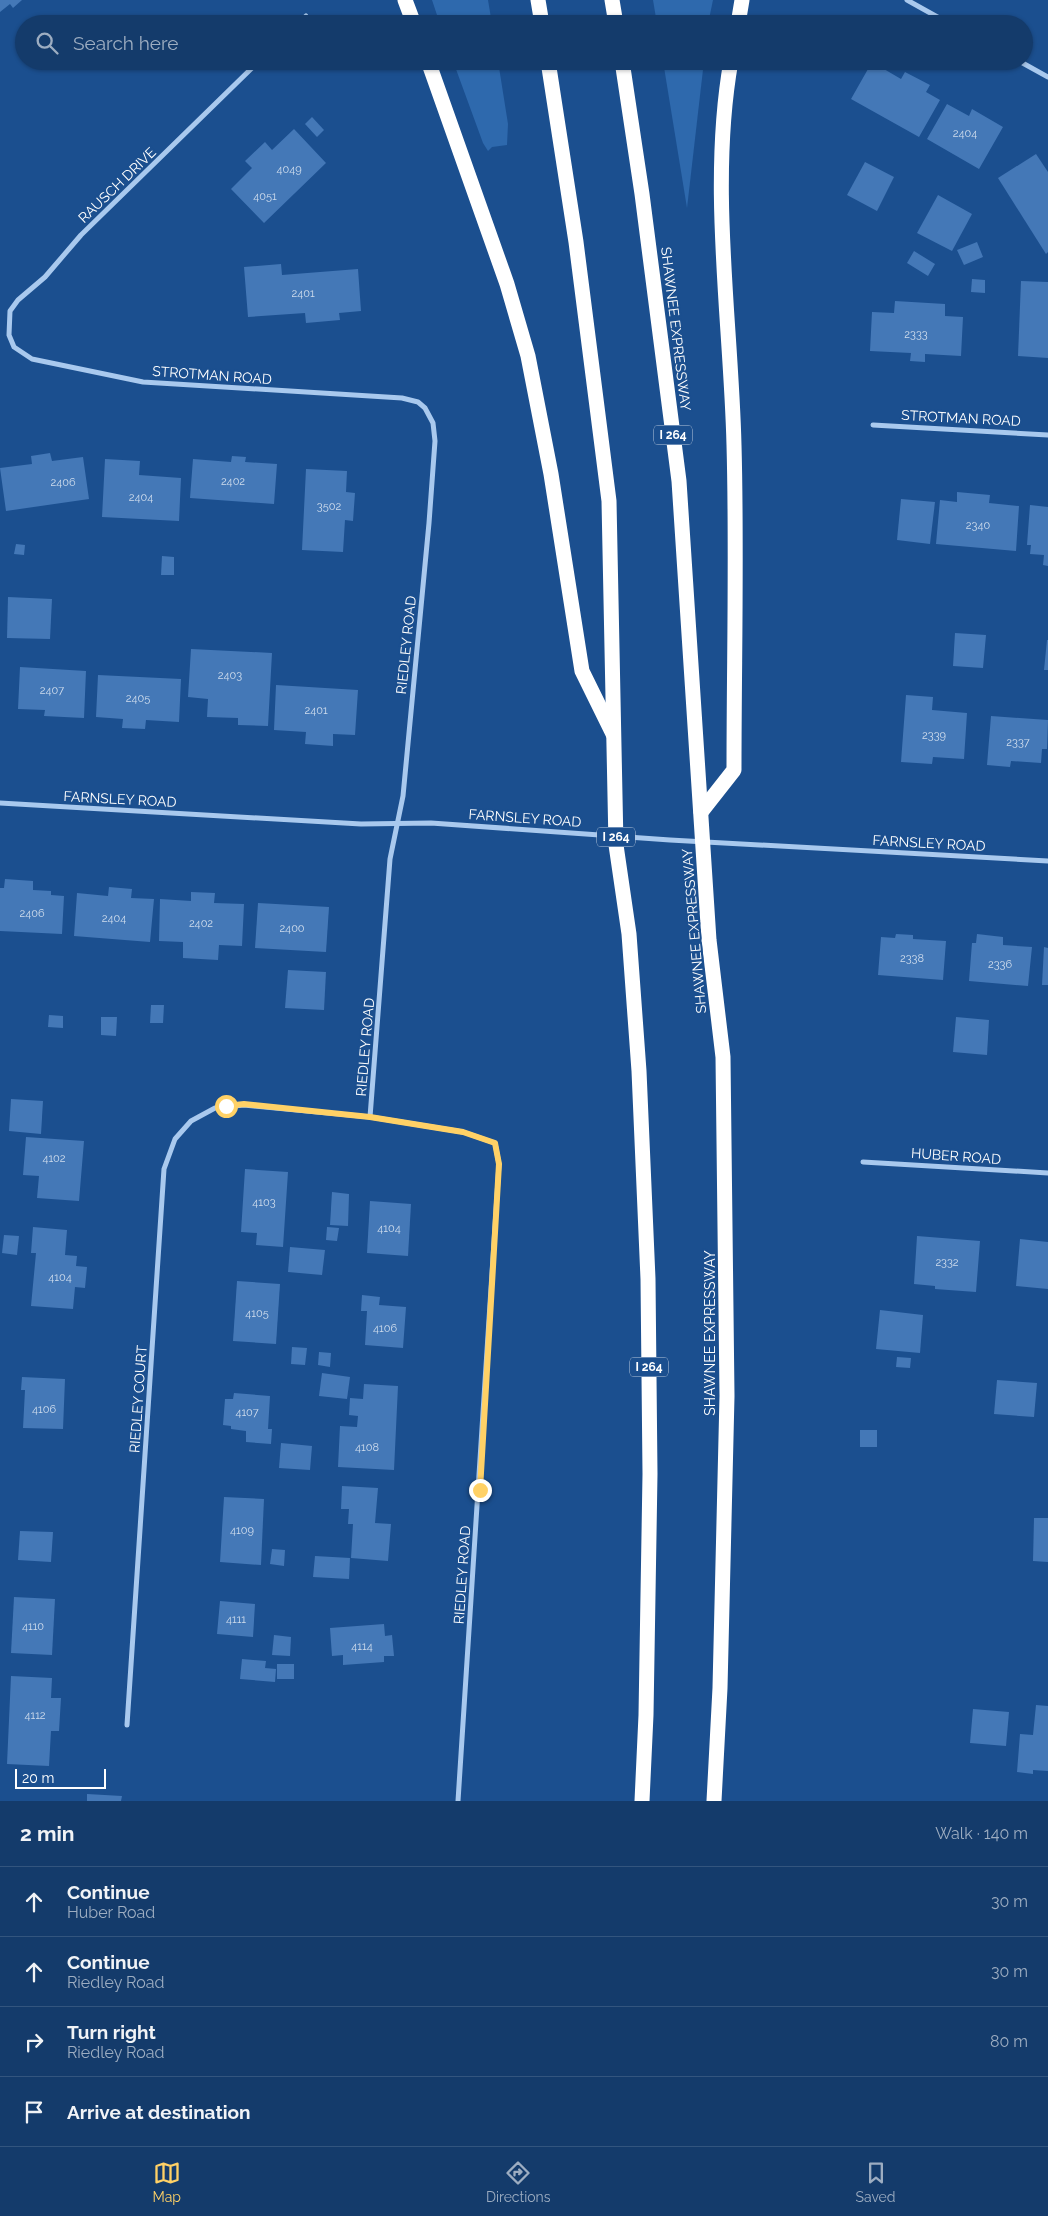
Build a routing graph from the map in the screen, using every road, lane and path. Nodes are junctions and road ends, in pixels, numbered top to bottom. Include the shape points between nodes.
1 (405, 0) edge
2 (538, 0) edge
3 (612, 0) edge
4 (742, 0) edge
5 (907, 0) edge
6 (411, 15) edge
7 (540, 15) edge
8 (614, 15) edge
9 (740, 15) edge
10 (934, 15) edge
11 (1033, 69) edge
12 (250, 70) edge
13 (431, 70) edge
14 (549, 70) edge
15 (623, 70) edge
16 (729, 70) edge
17 (1048, 77) edge
18 (9, 335) joint
19 (425, 408) joint
20 (873, 425) dead end
21 (1048, 434) edge
22 (615, 738) junction
23 (0, 803) edge
24 (701, 812) junction
25 (397, 823) junction
26 (1048, 861) edge
27 (370, 1117) junction
28 (863, 1162) dead end
29 (1048, 1174) edge
30 (127, 1725) dead end
31 (458, 1801) edge
32 (642, 1801) edge
33 (714, 1801) edge

1 - 6 highway
2 - 7 highway
3 - 8 highway
4 - 9 highway
5 - 10 street
11 - 17 street
12 - 18 street, RAUSCH DRIVE via 81,236 45,277 18,300 10,311
13 - 22 highway via 504,275 528,356 551,474 582,671
14 - 22 highway, I 264 via 576,242 609,501
15 - 24 highway, SHAWNEE EXPRESSWAY / I 264 via 679,481
16 - 24 highway via 722,193 734,446 734,770
18 - 19 street, STROTMAN ROAD via 14,347 32,359 143,382 402,398 418,402
19 - 25 street, RIEDLEY ROAD via 433,423 435,441 403,796
20 - 21 street, STROTMAN ROAD
22 - 32 highway, I 264 via 616,845 629,934 639,1071 648,1295 650,1484
23 - 25 street, FARNSLEY ROAD via 361,824
24 - 33 highway, SHAWNEE EXPRESSWAY / I 264 via 709,940 723,1057 727,1347 720,1688
25 - 26 street, FARNSLEY ROAD
25 - 27 street, RIEDLEY ROAD via 390,859
27 - 30 street, RIEDLEY COURT via 244,1104 226,1106 191,1121 175,1139 164,1169
27 - 31 street, RIEDLEY ROAD via 463,1132 495,1143 498,1152
28 - 29 street, HUBER ROAD

